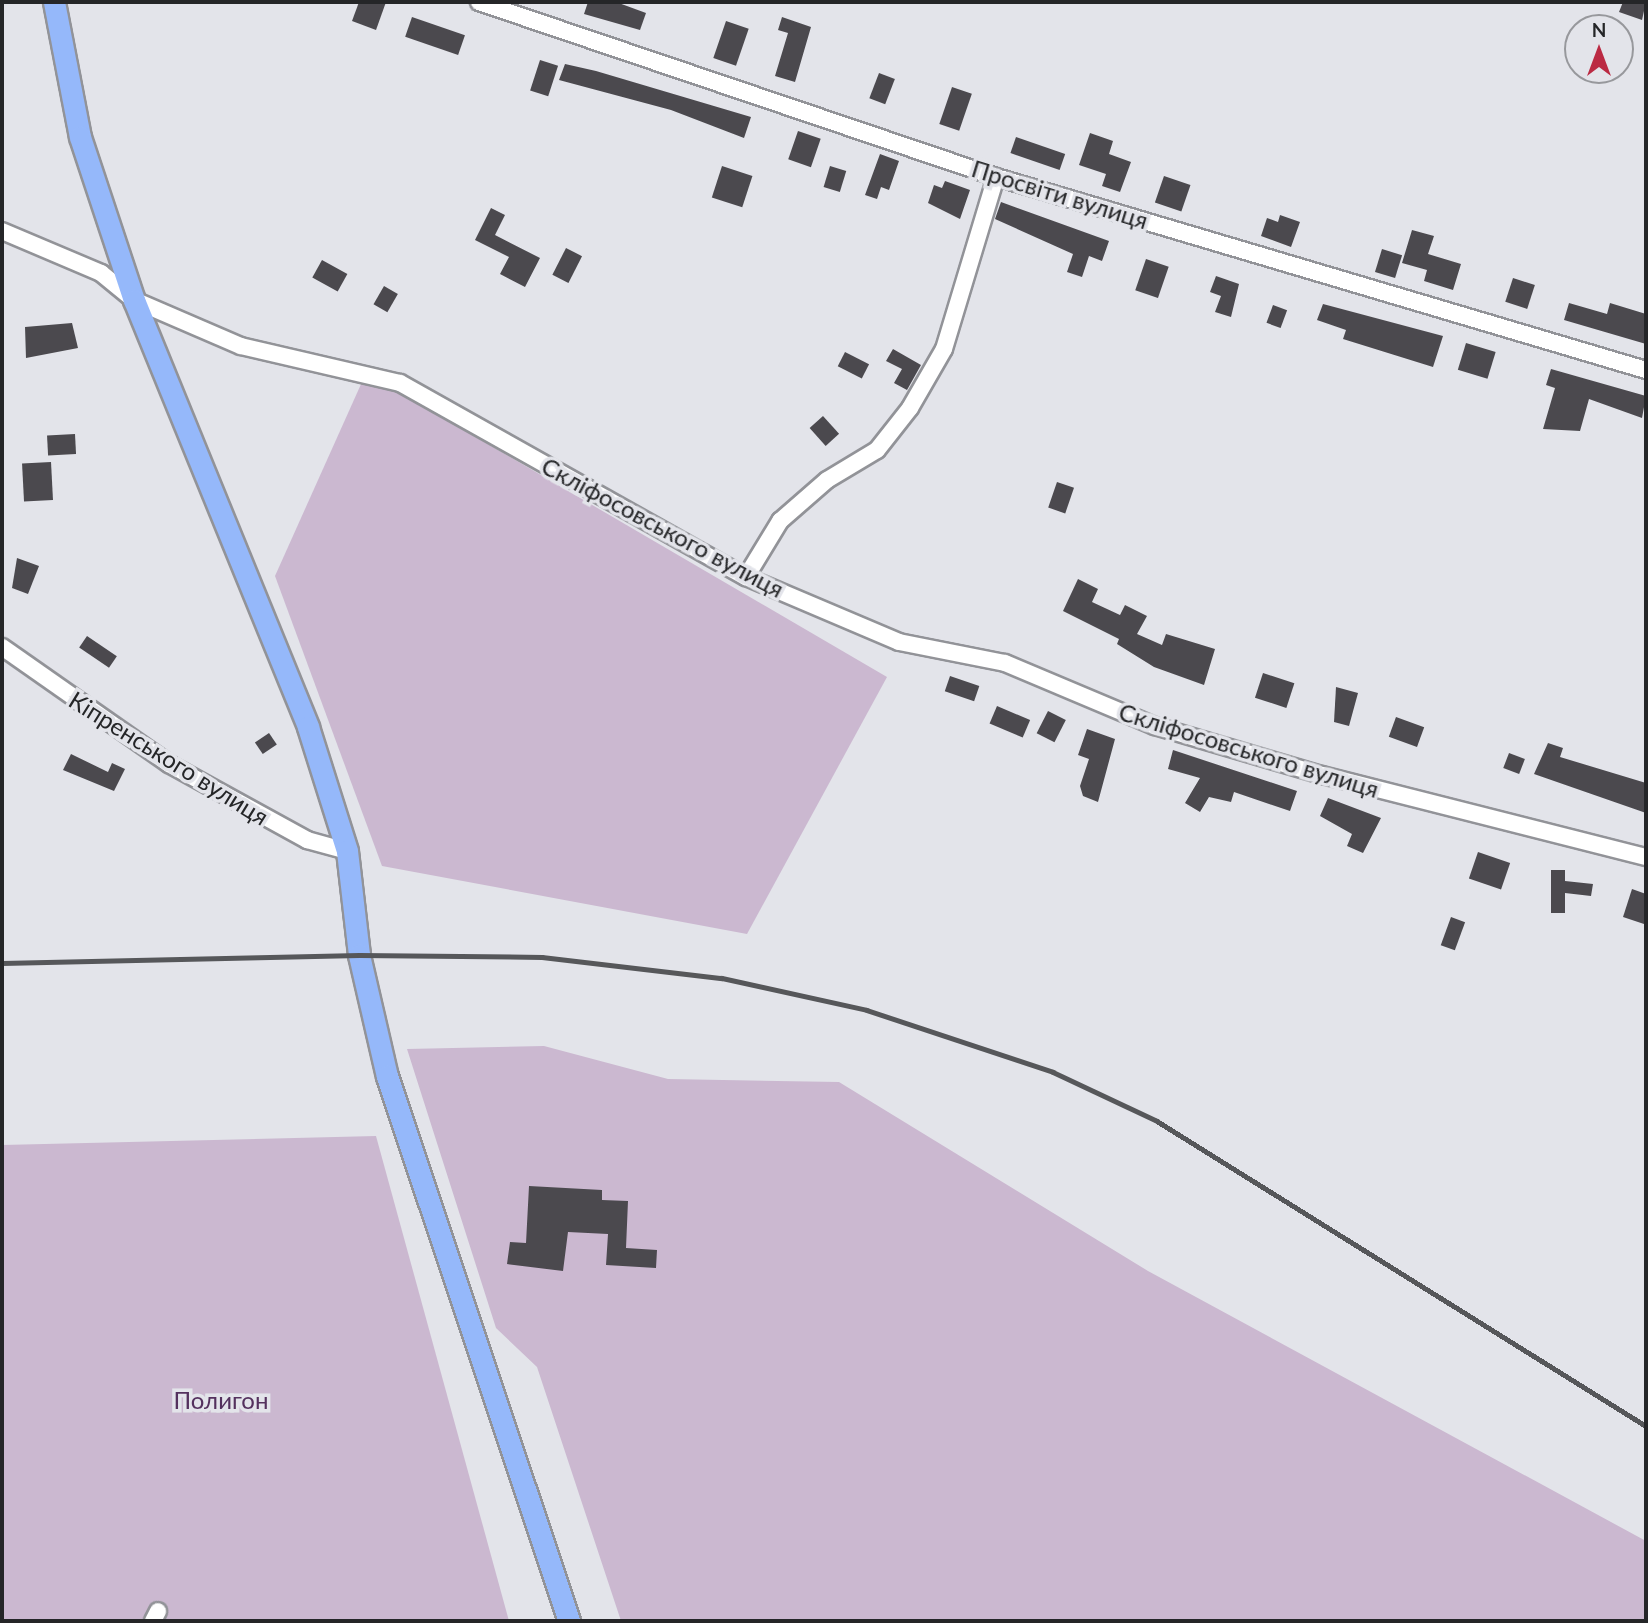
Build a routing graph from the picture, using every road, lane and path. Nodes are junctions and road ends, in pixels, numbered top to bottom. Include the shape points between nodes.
1 (54, 2) edge
2 (480, 2) edge
3 (996, 177) junction
4 (2, 230) edge
5 (134, 300) junction
6 (1646, 370) edge
7 (746, 577) junction
8 (2, 647) edge
9 (347, 851) junction
10 (1646, 857) edge
11 (569, 1621) edge

1 - 5 main road via 80,137
2 - 3 street, Просвіти вулиця
3 - 6 street, Просвіти вулиця
3 - 7 street via 944,349 910,408 877,450 827,480 780,521
4 - 5 street, Скліфосовського вулиця via 101,273
5 - 7 street, Скліфосовського вулиця via 240,346 400,383
5 - 9 main road via 307,727
7 - 10 street, Скліфосовського вулиця via 899,642 1006,663 1155,726
8 - 9 street, Кіпренського вулиця via 169,764 307,840
9 - 11 main road via 359,954 387,1076

